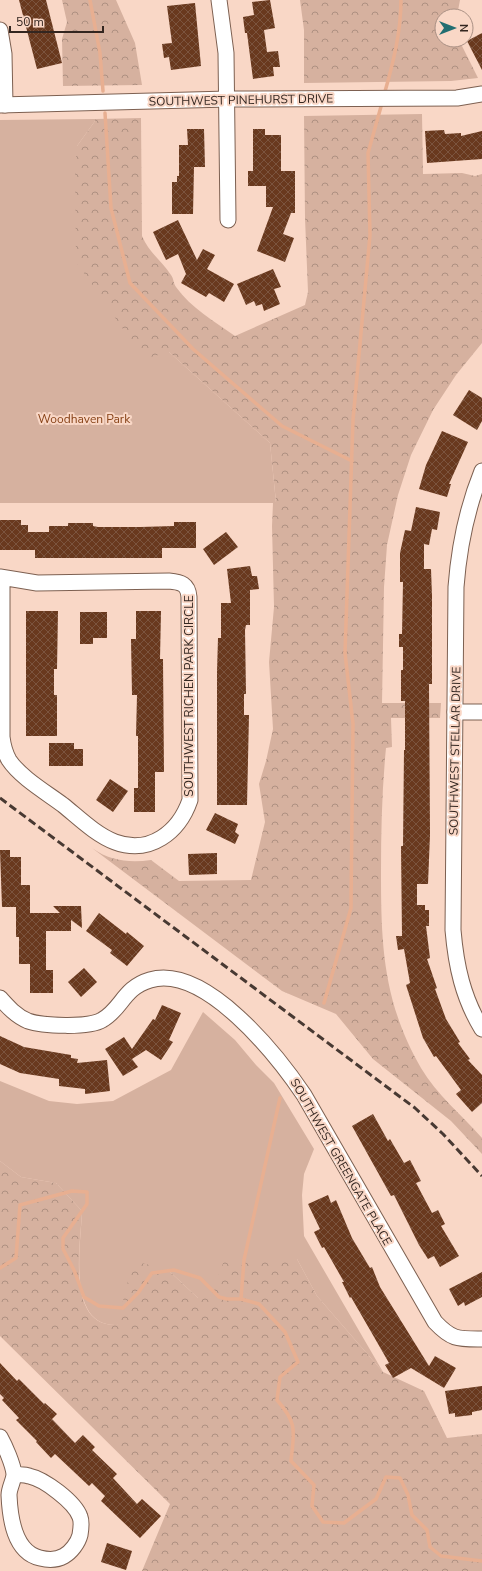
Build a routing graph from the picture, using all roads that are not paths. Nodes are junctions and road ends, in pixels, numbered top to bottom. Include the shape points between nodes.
1 (219, 0) edge
2 (0, 30) edge
3 (482, 94) edge
4 (228, 99) junction
5 (3, 105) edge
6 (228, 220) dead end
7 (482, 472) edge
8 (1, 577) edge
9 (455, 712) junction
10 (482, 712) edge
11 (0, 998) edge
12 (482, 1029) edge
13 (482, 1339) edge
14 (0, 1437) edge
15 (14, 1475) junction

1 - 4 street via 226,53
2 - 5 street via 4,54
3 - 4 street, SOUTHWEST PINEHURST DRIVE via 457,98
4 - 5 street, SOUTHWEST PINEHURST DRIVE
4 - 6 street
7 - 9 street, SOUTHWEST STELLAR DRIVE via 466,518 458,565
8 - 8 street, SOUTHWEST RICHEN PARK CIRCLE via 37,583 169,581 181,582 186,586 189,597 190,800 182,819 166,836 154,842 127,845 114,842 24,775 9,760 2,737
9 - 10 street
9 - 12 street, SOUTHWEST STELLAR DRIVE via 454,948 468,1004
11 - 13 street, SOUTHWEST GREENGATE PLACE via 10,1009 28,1021 74,1026 102,1020 113,1011 126,993 151,980 167,978 190,982 205,991 255,1032 287,1070 435,1322 446,1334 461,1339
14 - 15 street
15 - 15 street via 9,1493 20,1545 36,1557 55,1559 64,1556 75,1547 80,1536 80,1516 74,1506 39,1479

